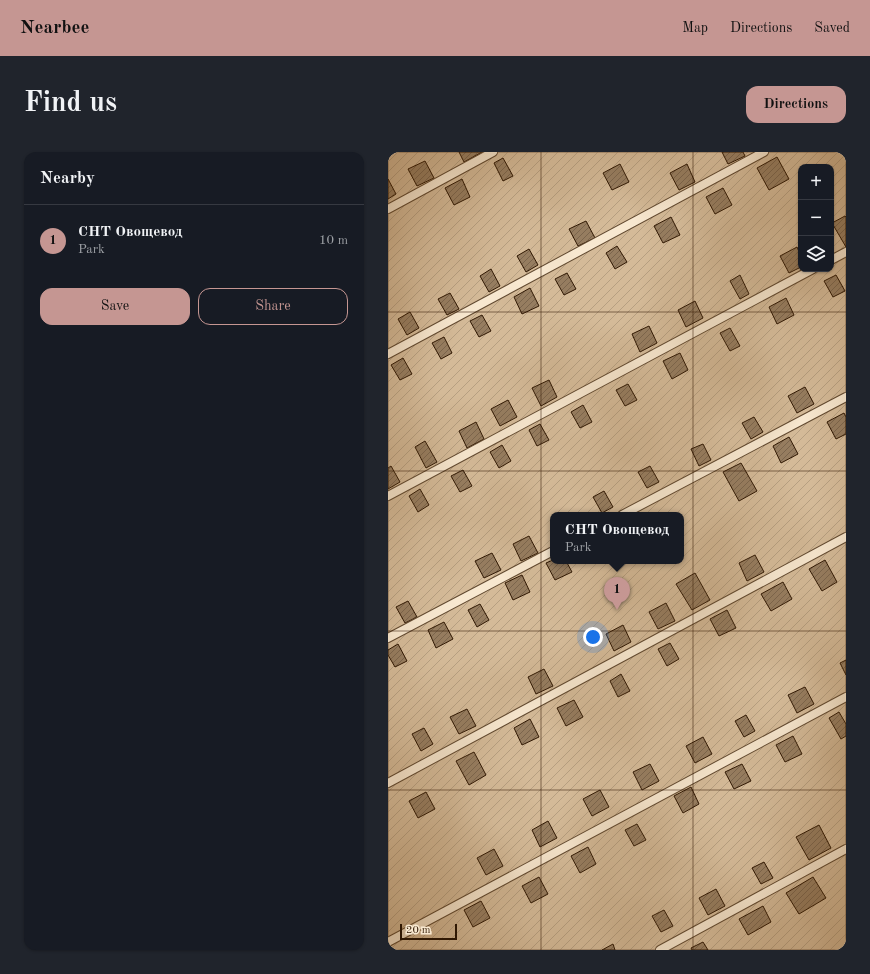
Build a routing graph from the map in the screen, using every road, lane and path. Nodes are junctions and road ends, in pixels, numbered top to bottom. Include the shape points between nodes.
1 (493, 152) edge
2 (764, 152) edge
3 (388, 209) edge
4 (846, 252) edge
5 (834, 258) edge
6 (807, 272) edge
7 (388, 354) edge
8 (846, 397) edge
9 (388, 496) edge
10 (628, 512) edge
11 (846, 537) edge
12 (550, 553) edge
13 (388, 638) edge
14 (846, 697) edge
15 (388, 783) edge
16 (846, 849) edge
17 (388, 942) edge
18 (660, 950) edge

1 - 3 lane
2 - 7 lane
4 - 5 lane
6 - 9 lane
8 - 10 lane
11 - 15 lane
12 - 13 lane
14 - 17 lane
16 - 18 lane

